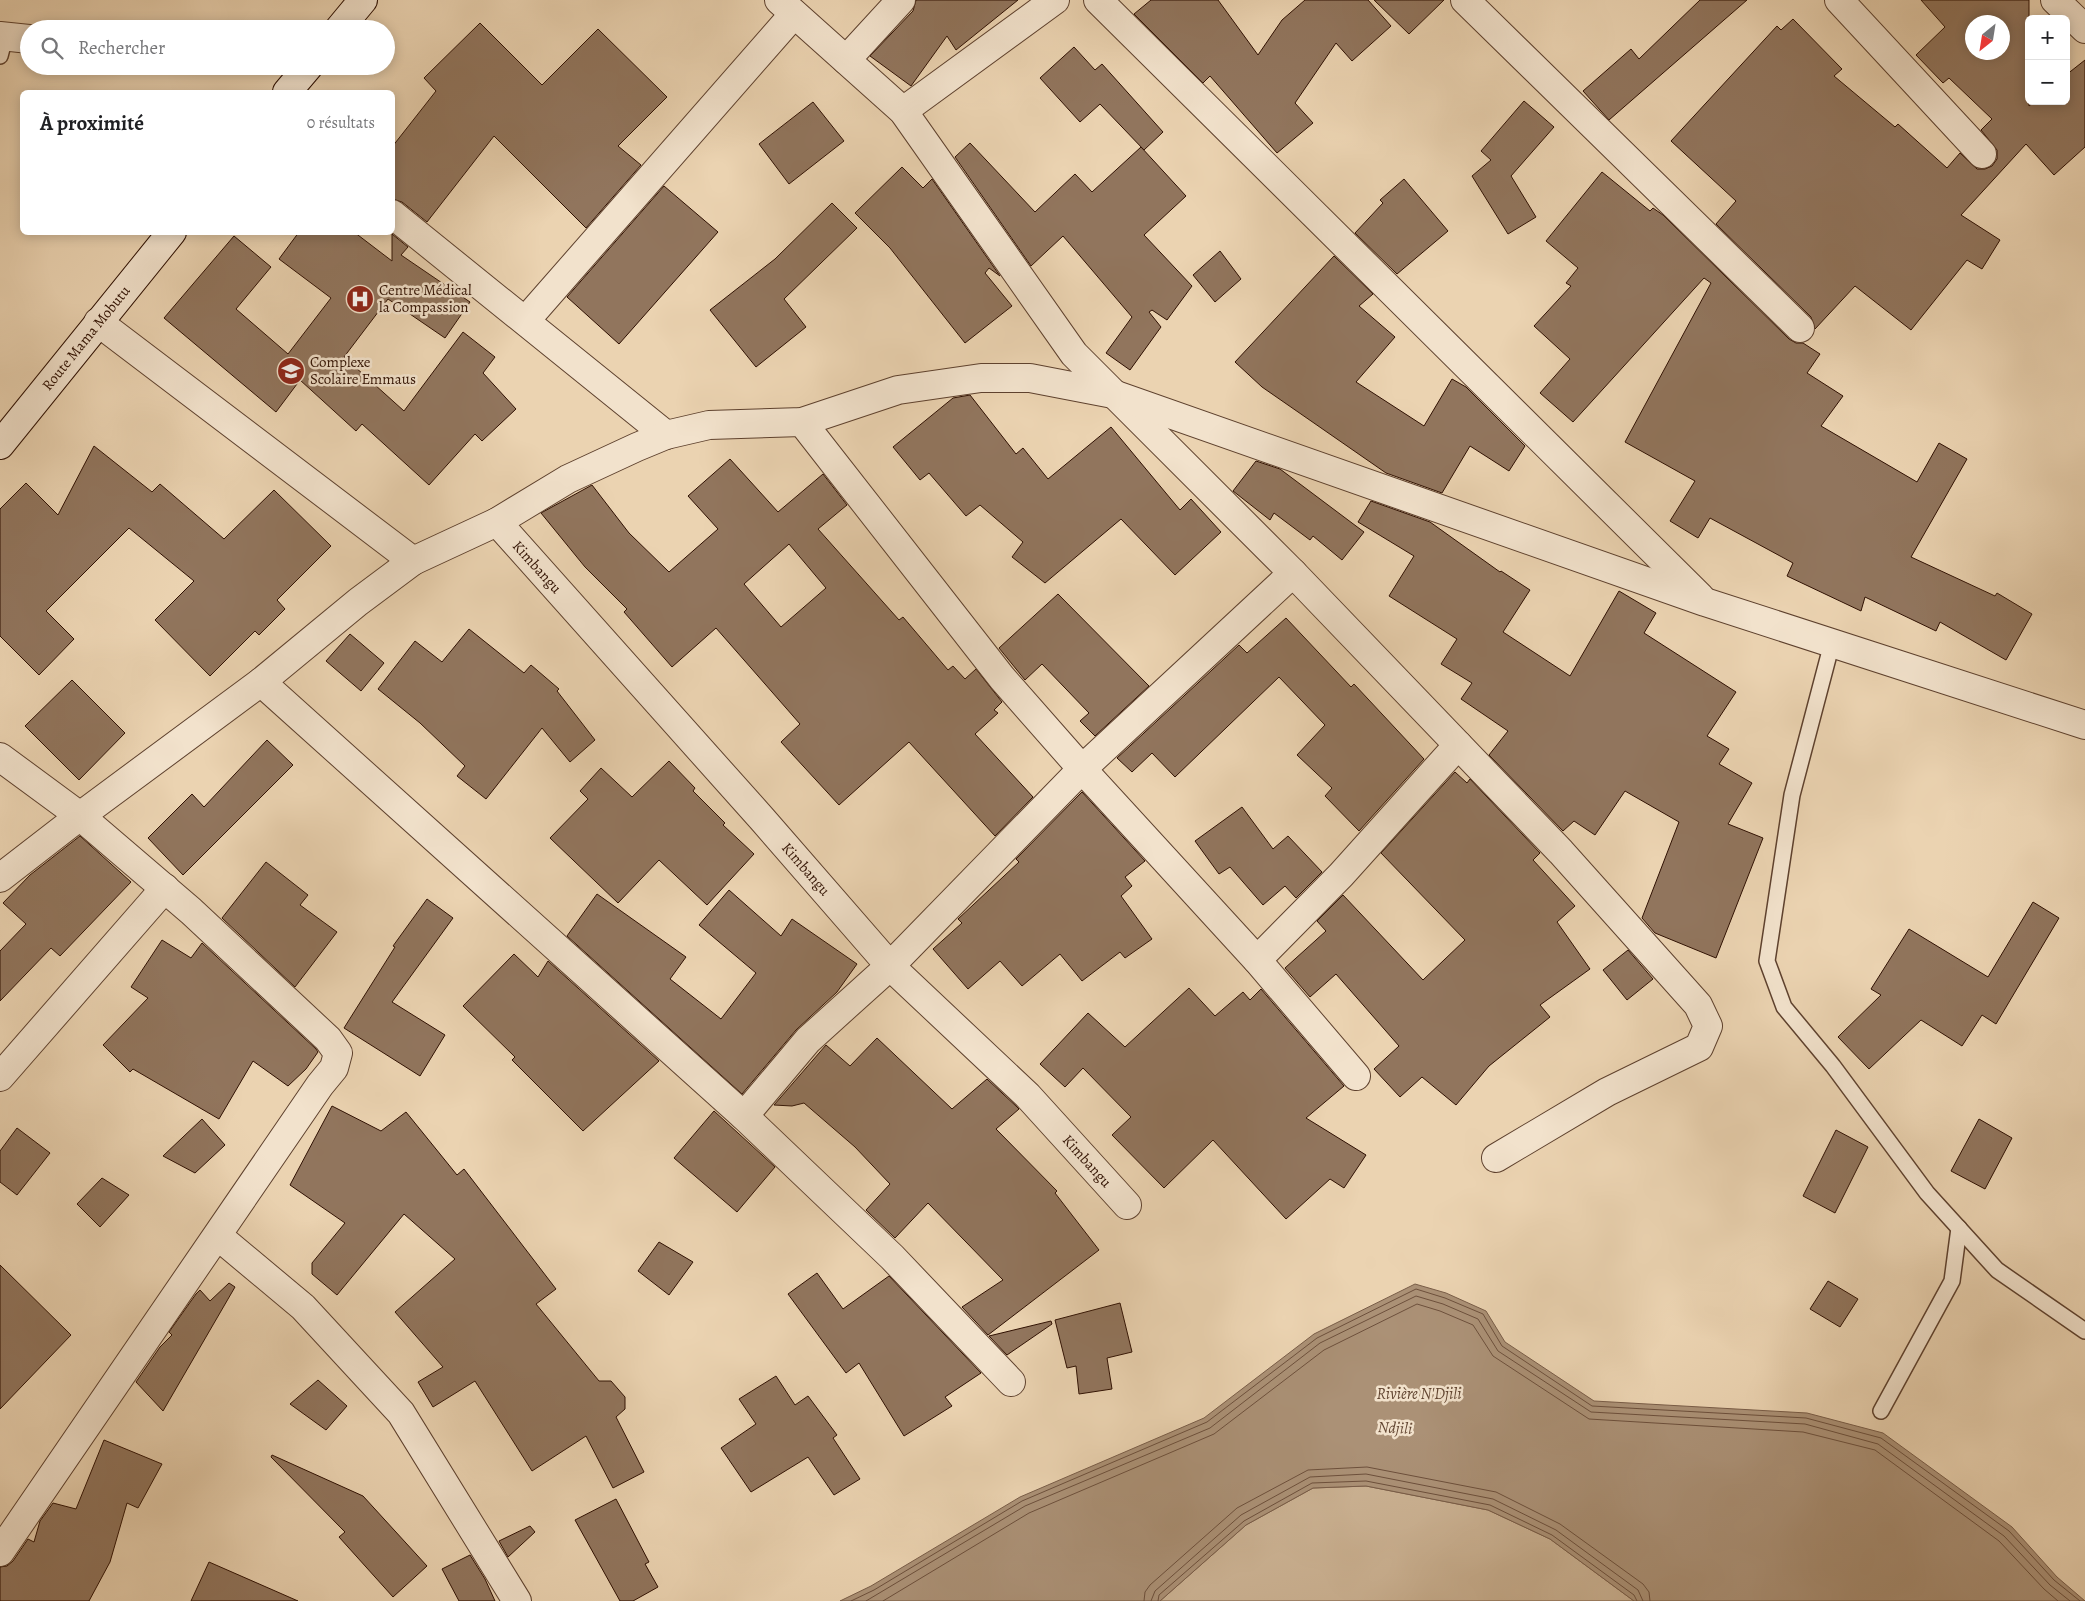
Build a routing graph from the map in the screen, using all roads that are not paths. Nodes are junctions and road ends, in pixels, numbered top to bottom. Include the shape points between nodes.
1 (363, 0) edge
2 (901, 0) edge
3 (1055, 0) edge
4 (1098, 0) edge
5 (1465, 0) edge
6 (1839, 0) edge
7 (2056, 0) edge
8 (787, 7) edge
9 (346, 20) edge
10 (2085, 29) edge
11 (846, 60) junction
12 (301, 75) edge
13 (289, 90) edge
14 (903, 111) junction
15 (1982, 154) dead end
16 (395, 216) edge
17 (170, 235) edge
18 (526, 320) junction
19 (98, 322) junction
20 (1800, 328) dead end
21 (1113, 394) junction
22 (802, 422) junction
23 (666, 435) junction
24 (0, 445) edge
25 (497, 522) junction
26 (413, 561) junction
27 (1293, 573) junction
28 (1705, 602) junction
29 (1832, 643) junction
30 (261, 682) junction
31 (2085, 725) edge
32 (1458, 745) junction
33 (0, 757) edge
34 (1082, 769) junction
35 (80, 816) junction
36 (0, 878) edge
37 (164, 888) junction
38 (1257, 960) junction
39 (890, 966) junction
40 (1356, 1076) dead end
41 (0, 1077) edge
42 (744, 1116) junction
43 (1496, 1158) dead end
44 (1127, 1205) dead end
45 (1959, 1228) junction
46 (218, 1236) junction
47 (2085, 1331) edge
48 (1011, 1382) dead end
49 (1881, 1411) dead end
50 (0, 1552) edge
51 (517, 1601) edge

1 - 9 street
2 - 11 street
3 - 14 street
4 - 28 street
5 - 20 street
6 - 15 street
7 - 10 street
8 - 11 street
8 - 18 street
11 - 14 street
12 - 13 street
14 - 21 street via 1074,354
16 - 18 street
17 - 19 street, Route Mama Mobutu
18 - 23 street
19 - 24 street, Route Mama Mobutu
19 - 26 street
21 - 22 street via 1030,378 981,378 898,390
21 - 27 street
21 - 28 street
22 - 23 street via 709,425
22 - 34 street via 1002,678
23 - 25 street via 568,479
25 - 26 street
25 - 39 street, Kimbangu
26 - 30 street
27 - 32 street
27 - 34 street
28 - 29 street
29 - 31 street
29 - 45 lane via 1792,795 1767,961 1784,1008 1833,1066 1927,1193
30 - 35 street
30 - 42 street
32 - 38 street via 1341,875
32 - 43 street via 1561,852 1698,1005 1708,1026 1699,1047 1608,1092
33 - 35 street
34 - 38 street
34 - 39 street
35 - 36 street
35 - 37 street
37 - 41 street
37 - 46 street via 328,1039 338,1053 334,1068
38 - 40 street
39 - 42 street via 808,1040
39 - 44 street, Kimbangu via 1028,1096
42 - 48 street via 892,1257
45 - 47 lane via 1997,1270
45 - 49 lane via 1952,1281
46 - 50 street
46 - 51 street via 303,1307 401,1413

